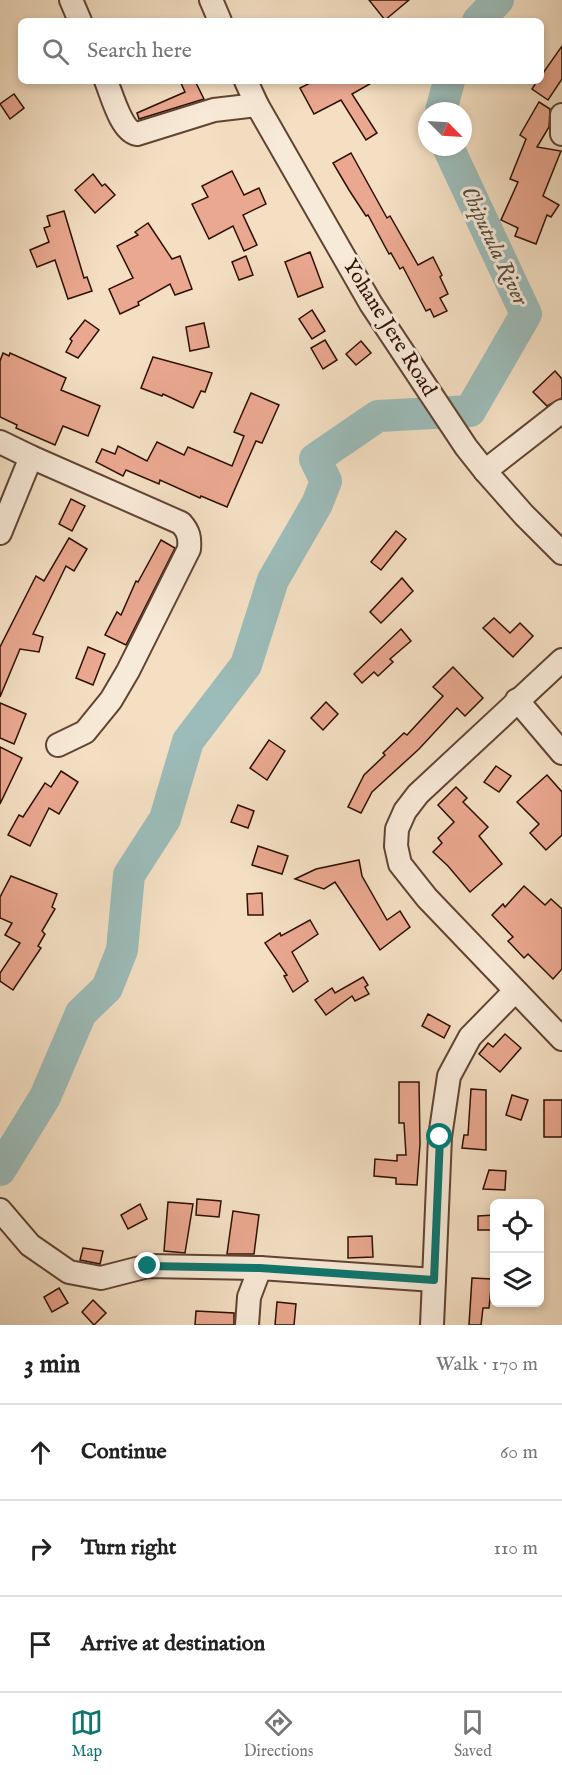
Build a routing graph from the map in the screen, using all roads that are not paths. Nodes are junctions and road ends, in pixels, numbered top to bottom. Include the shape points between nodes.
1 (71, 0) edge
2 (211, 0) edge
3 (79, 18) edge
4 (219, 18) edge
5 (106, 84) edge
6 (247, 84) edge
7 (257, 105) junction
8 (562, 116) edge
9 (562, 134) edge
10 (562, 411) edge
11 (0, 442) edge
12 (32, 457) junction
13 (485, 471) junction
14 (0, 533) edge
15 (562, 553) edge
16 (562, 660) edge
17 (517, 700) junction
18 (57, 745) dead end
19 (562, 753) edge
20 (515, 991) junction
21 (562, 1040) edge
22 (0, 1210) edge
23 (260, 1268) junction
24 (434, 1280) junction
25 (247, 1325) edge
26 (432, 1325) edge

1 - 3 street
2 - 4 street
5 - 7 street via 126,128 137,134 214,110
6 - 7 street, Yohane Jere Road
7 - 13 street, Yohane Jere Road via 370,304
8 - 9 street
10 - 13 street
11 - 12 street
12 - 14 street
12 - 18 street via 181,524 190,538 189,549 111,700 85,732
13 - 15 street, Yohane Jere Road
16 - 17 street
17 - 19 street
17 - 20 street via 418,794 397,829 396,846 400,864 427,898
20 - 21 street
20 - 24 street via 470,1037 449,1076 440,1137
22 - 23 street via 30,1245 69,1272 100,1278 148,1266
23 - 24 street
23 - 25 street via 249,1297
24 - 26 street

